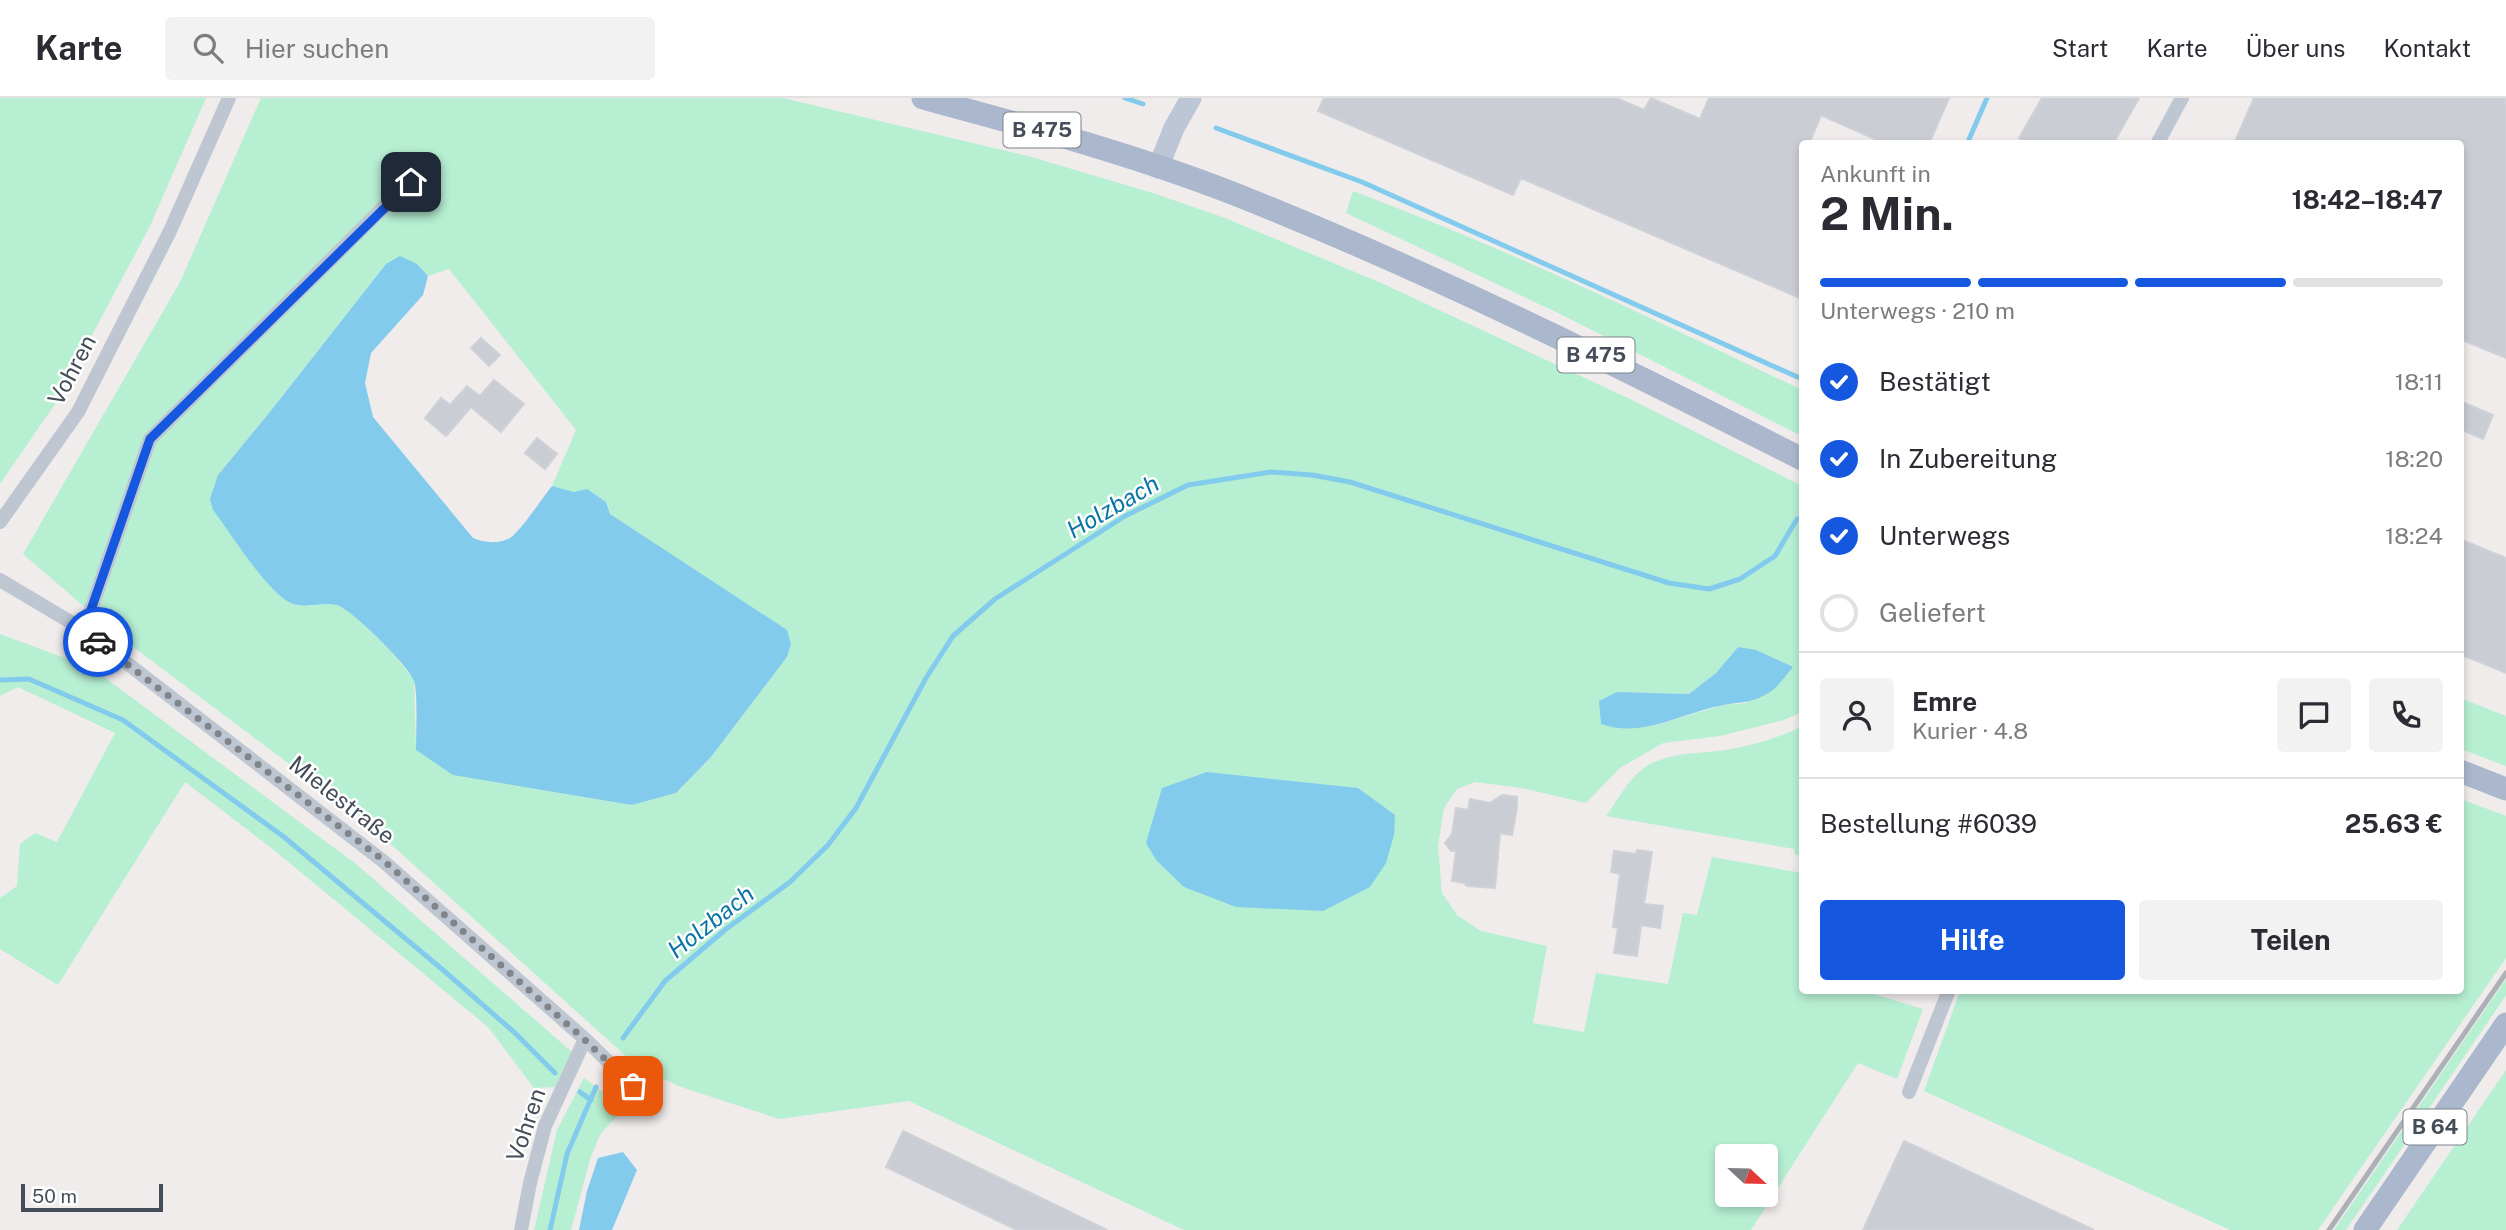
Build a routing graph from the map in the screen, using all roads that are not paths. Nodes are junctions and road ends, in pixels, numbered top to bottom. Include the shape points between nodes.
1 (229, 98) edge
2 (923, 98) edge
3 (1191, 98) edge
4 (2182, 98) edge
5 (2159, 140) edge
6 (1158, 168) junction
7 (423, 173) dead end
8 (1799, 457) edge
9 (0, 522) edge
10 (0, 580) edge
11 (84, 630) junction
12 (2464, 773) edge
13 (2506, 789) edge
14 (1947, 994) edge
15 (2506, 1024) edge
16 (585, 1040) junction
17 (633, 1086) dead end
18 (1909, 1092) dead end
19 (521, 1230) edge
20 (2365, 1230) edge

1 - 9 street, Vohren via 170,231 78,412
2 - 6 main road, B 475
3 - 6 street
4 - 5 street
6 - 8 main road, B 475 via 1230,192 1386,257 1545,330
7 - 11 street via 150,439
10 - 11 street, Mielestraße
11 - 16 street, Mielestraße via 383,860
12 - 13 main road
14 - 18 street
15 - 20 main road, B 64
16 - 17 street, Mielestraße
16 - 19 street, Vohren via 545,1126

